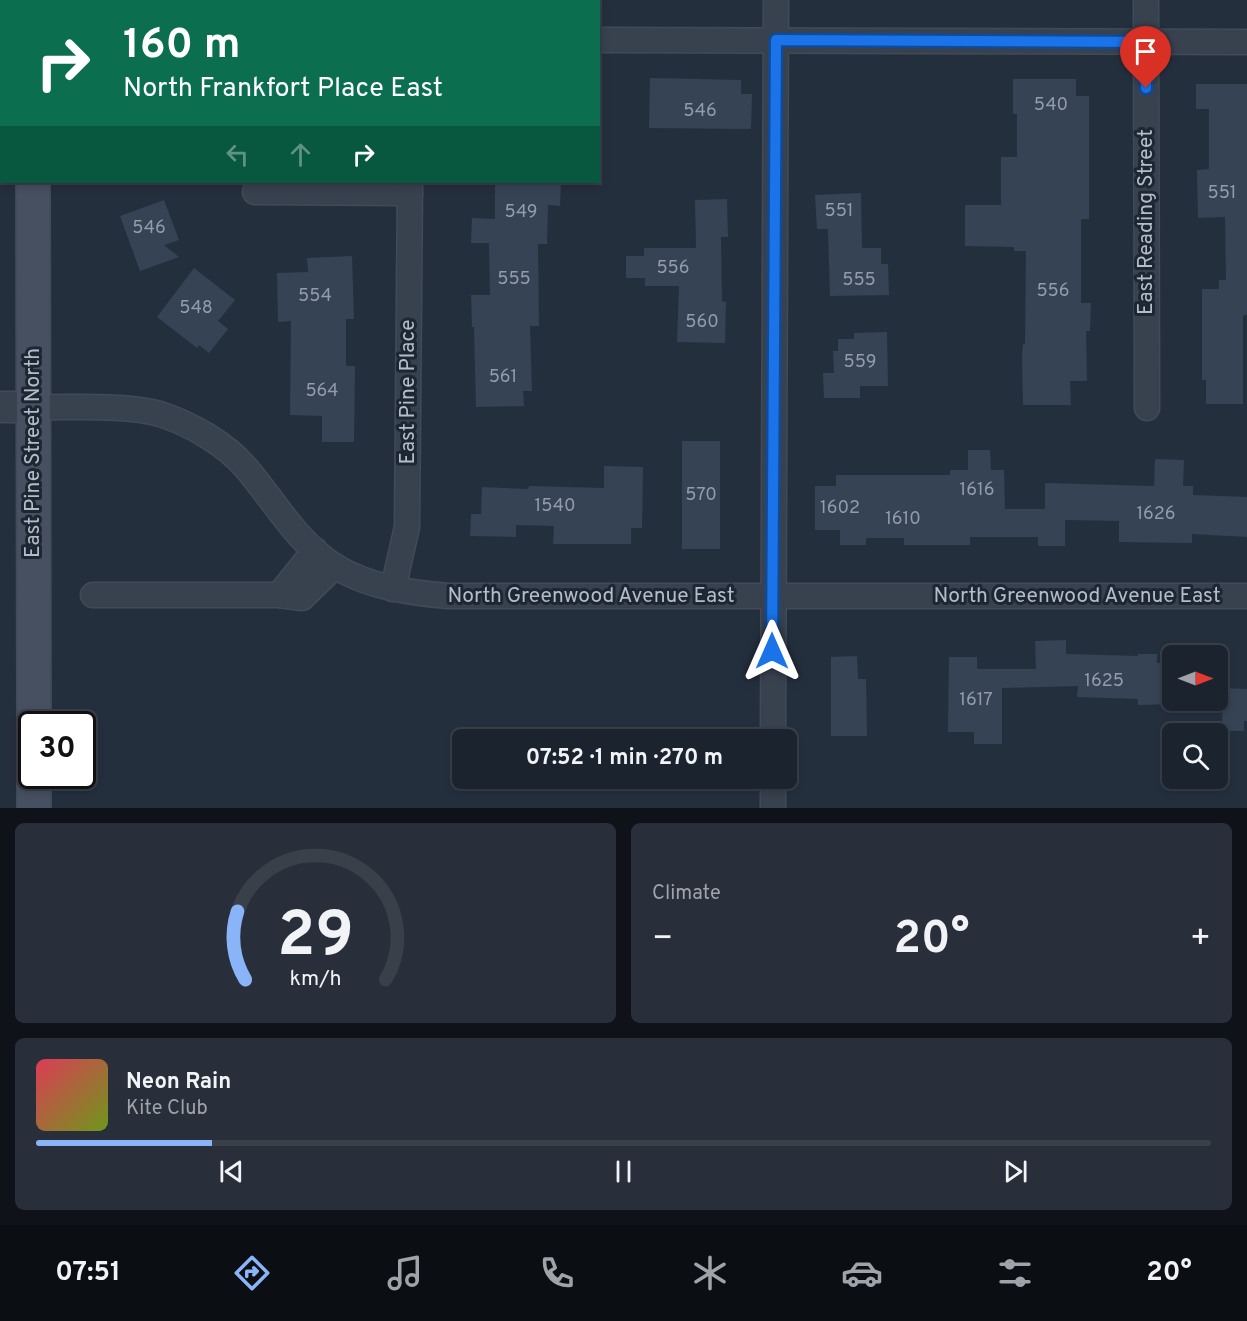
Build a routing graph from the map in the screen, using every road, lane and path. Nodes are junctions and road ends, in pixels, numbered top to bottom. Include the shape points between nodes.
1 (776, 0) edge
2 (1146, 0) edge
3 (600, 40) edge
4 (776, 40) junction
5 (1146, 42) junction
6 (1247, 42) edge
7 (33, 183) edge
8 (410, 187) edge
9 (255, 192) dead end
10 (0, 407) edge
11 (33, 407) junction
12 (1147, 408) dead end
13 (315, 550) junction
14 (335, 566) junction
15 (393, 589) junction
16 (93, 595) dead end
17 (279, 595) junction
18 (773, 596) junction
19 (1247, 596) edge
20 (34, 711) edge
21 (773, 729) edge
22 (34, 789) edge
23 (773, 789) edge
24 (34, 808) edge
25 (773, 808) edge

1 - 4 street
2 - 5 street, East Reading Street
3 - 4 street
4 - 5 street
4 - 18 street
5 - 6 street
5 - 12 street, East Reading Street
7 - 11 main road, East Pine Street North
8 - 9 street, East Pine Place
8 - 15 street, East Pine Place via 408,527
10 - 11 street, North Greenwood Avenue East
11 - 13 street, North Greenwood Avenue East via 131,409 160,414 199,432 246,468
11 - 20 main road, East Pine Street North
13 - 14 street, North Greenwood Avenue East
13 - 17 street
14 - 15 street, North Greenwood Avenue East
14 - 17 street via 302,598
15 - 18 street, North Greenwood Avenue East via 449,596
16 - 17 street
18 - 19 street, North Greenwood Avenue East
18 - 21 street
22 - 24 main road
23 - 25 street

